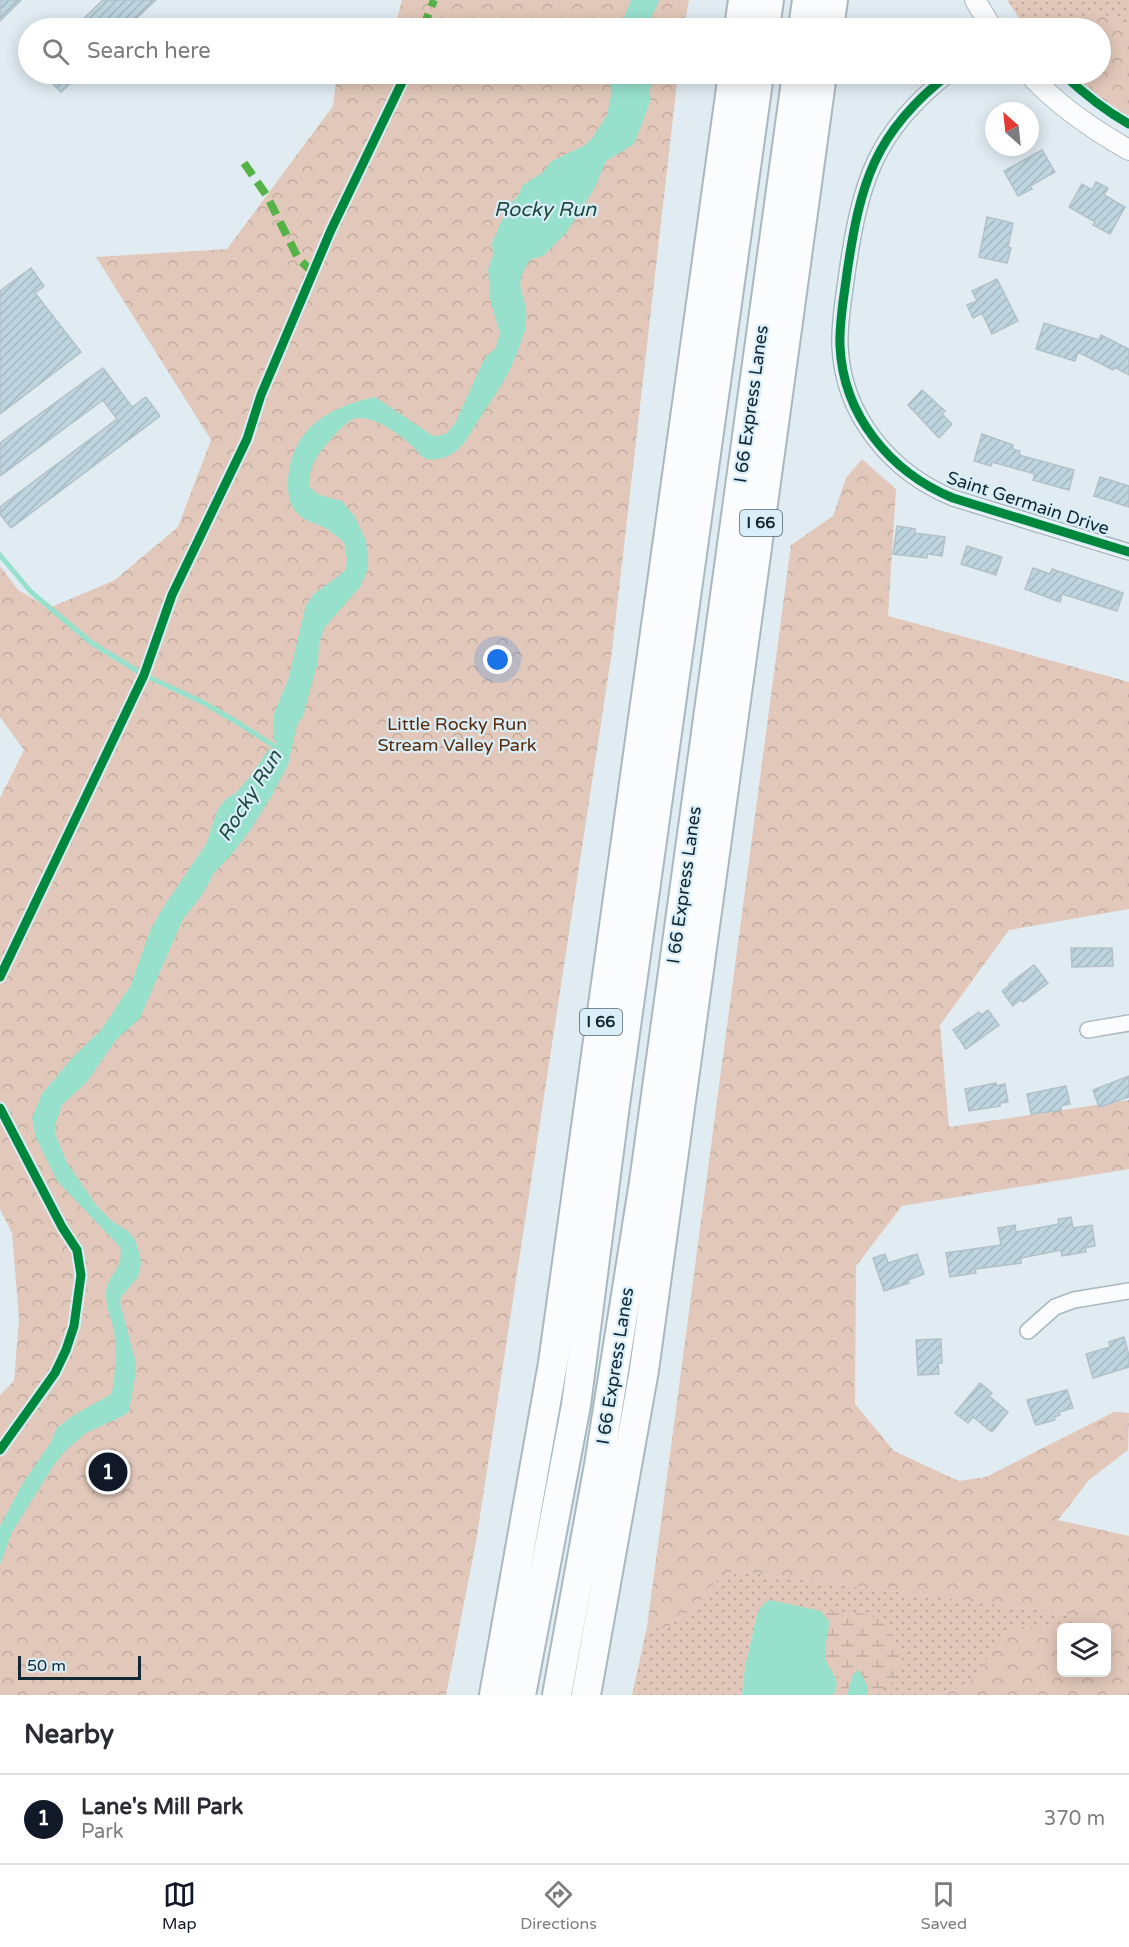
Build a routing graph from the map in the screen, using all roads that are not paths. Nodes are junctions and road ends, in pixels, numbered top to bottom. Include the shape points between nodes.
1 (743, 0) edge
2 (769, 0) edge
3 (807, 0) edge
4 (833, 0) edge
5 (975, 0) edge
6 (740, 18) edge
7 (766, 18) edge
8 (804, 18) edge
9 (830, 18) edge
10 (987, 18) edge
11 (732, 84) edge
12 (758, 84) edge
13 (796, 84) edge
14 (821, 84) edge
15 (937, 84) edge
16 (1039, 84) edge
17 (1129, 150) edge
18 (1129, 552) edge
19 (1129, 1023) edge
20 (1088, 1030) dead end
21 (1129, 1291) edge
22 (1028, 1331) dead end
23 (494, 1695) edge
24 (521, 1695) edge
25 (557, 1695) edge
26 (586, 1695) edge

1 - 6 highway
2 - 7 highway
3 - 8 highway
4 - 9 highway
5 - 10 street
11 - 23 highway, I 66 via 554,1352
12 - 24 highway, I 66 Express Lanes via 576,1405
13 - 25 highway, I 66 Express Lanes via 642,1193 599,1465
14 - 26 highway, I 66 via 644,1370
15 - 18 street, Saint Germain Drive via 911,107 886,140 859,201 840,326 842,366 854,405 886,453 907,473 934,490
16 - 17 street via 1082,121
19 - 20 street
21 - 22 street via 1055,1307

